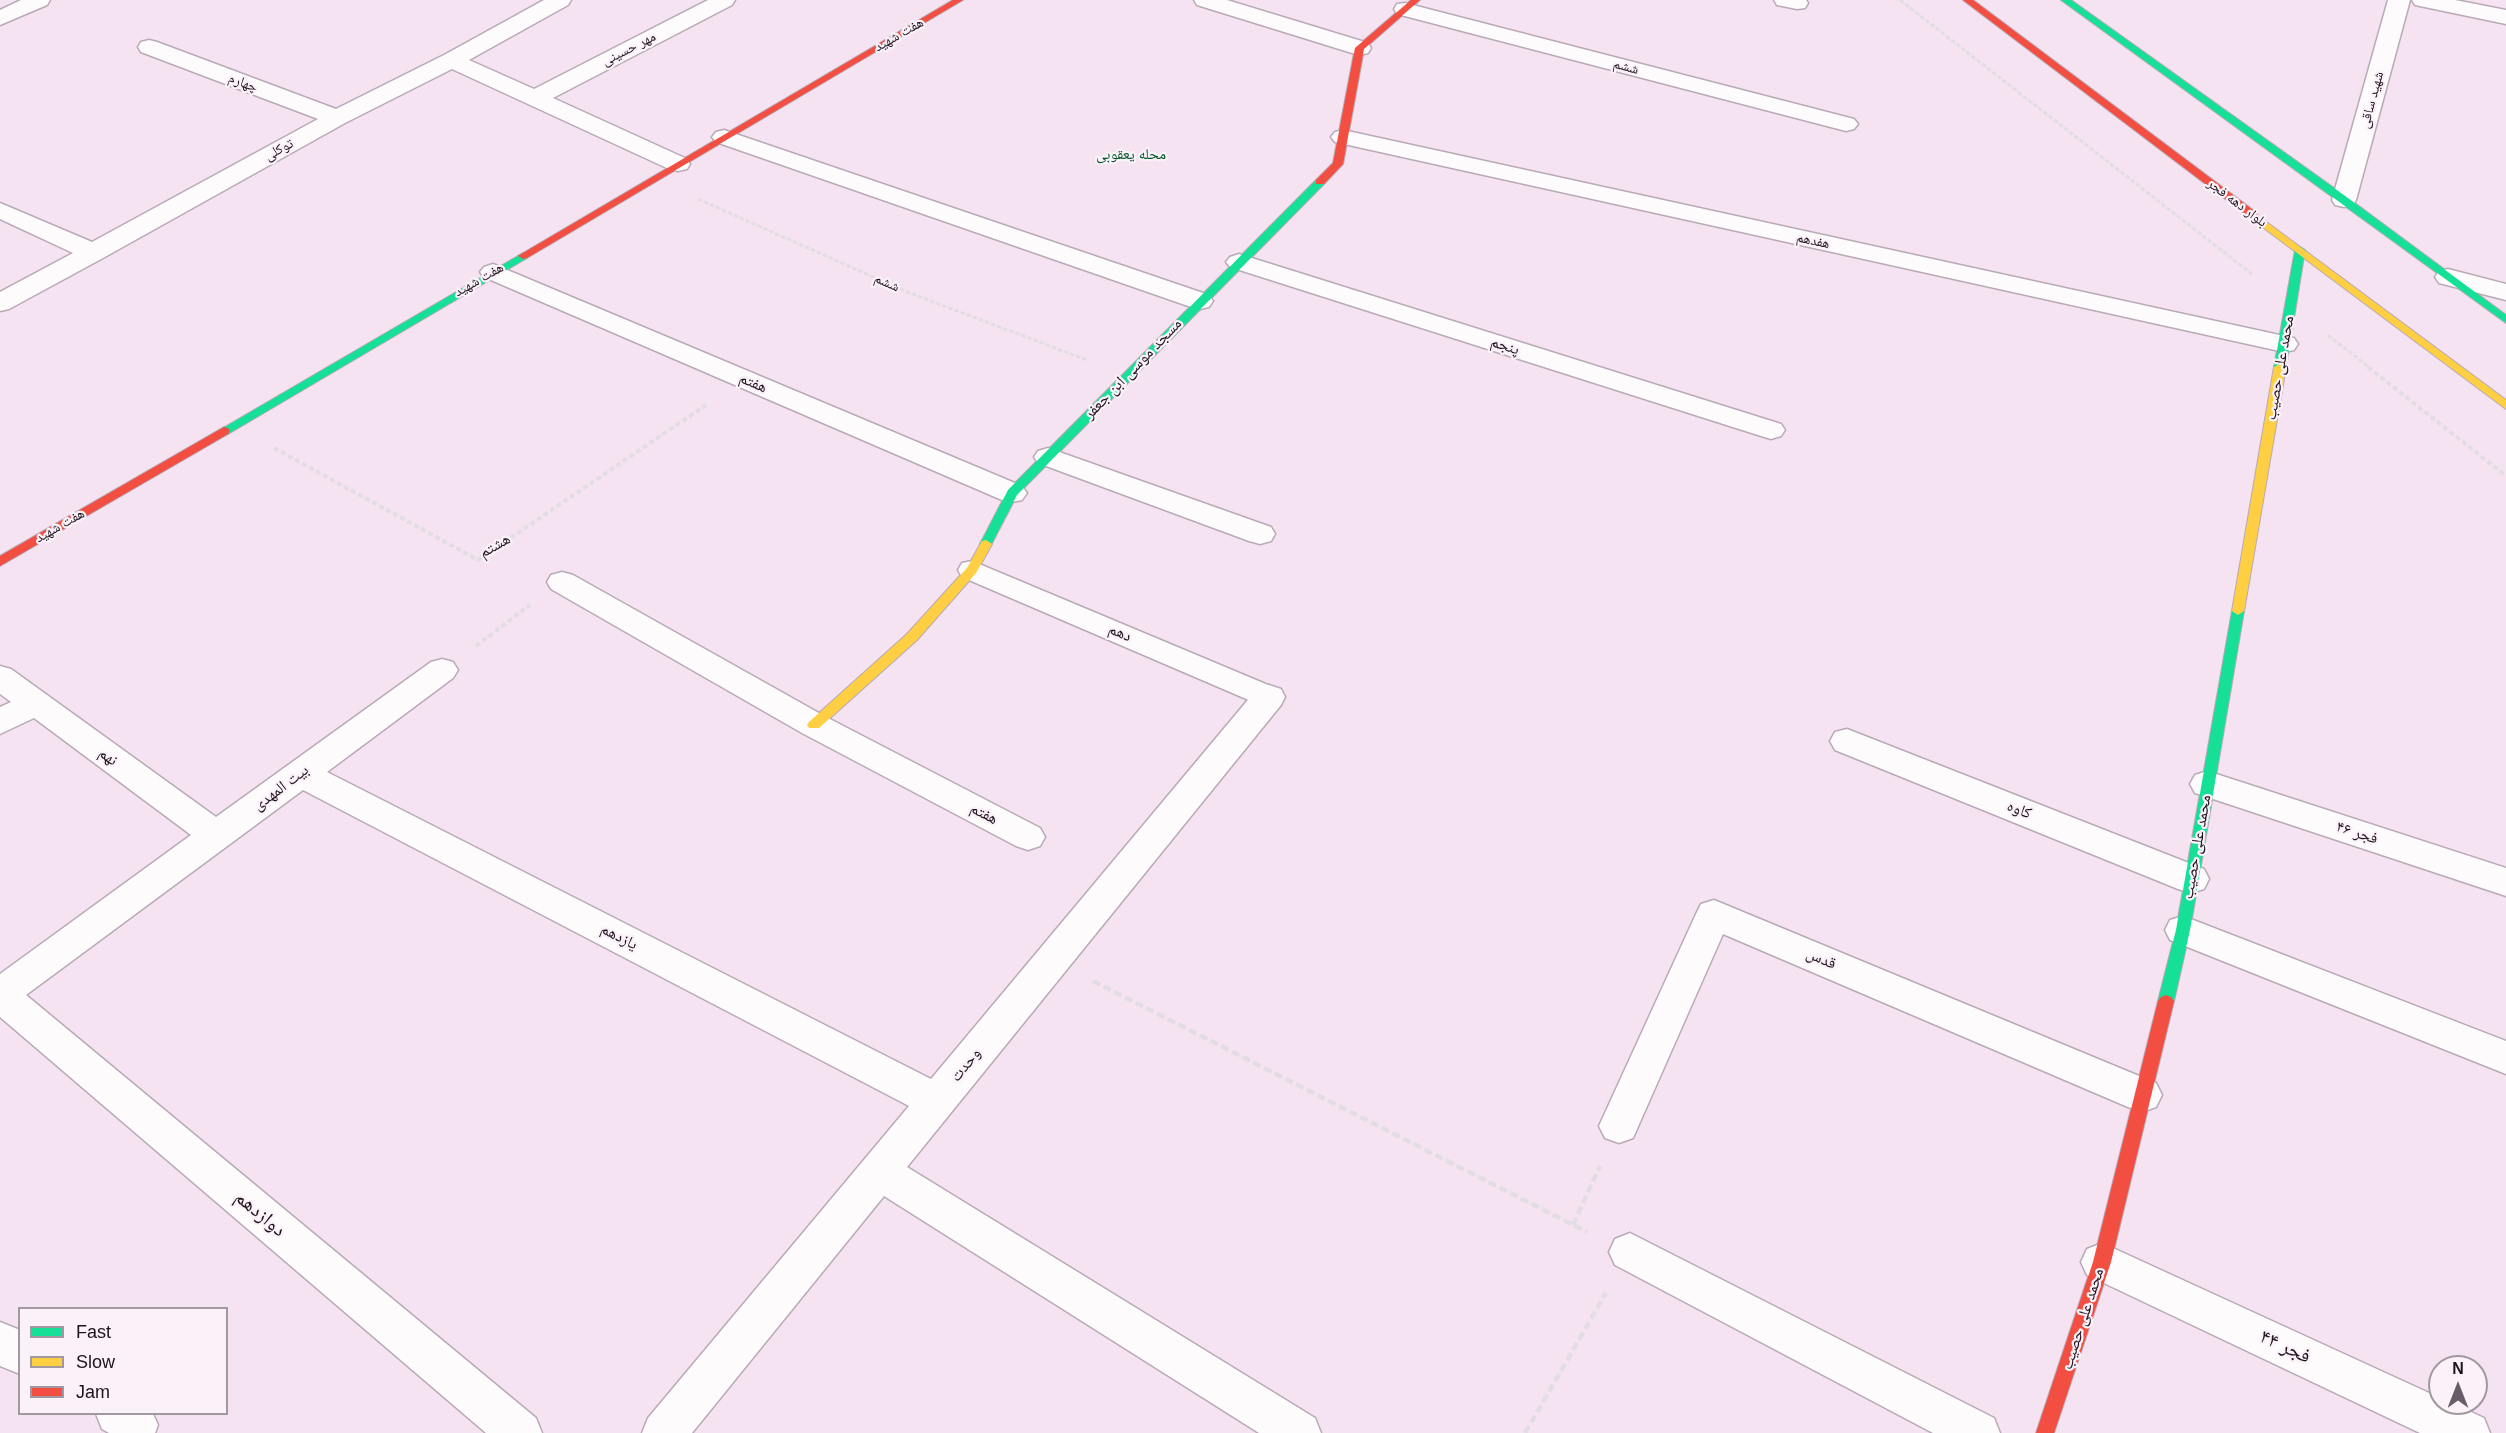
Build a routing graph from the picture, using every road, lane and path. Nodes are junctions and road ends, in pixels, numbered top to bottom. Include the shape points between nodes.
1 (39, 0) edge
2 (560, 0) edge
3 (724, 0) edge
4 (959, 0) edge
5 (1205, 0) edge
6 (1900, 0) edge
7 (1967, 0) edge
8 (2065, 0) edge
9 (2399, 0) edge
10 (2423, 0) edge
11 (1411, 5) edge
12 (2506, 17) edge
13 (0, 18) edge
14 (149, 48) dead end
15 (1360, 48) junction
16 (452, 60) junction
17 (535, 98) junction
18 (338, 118) junction
19 (1846, 124) dead end
20 (724, 136) junction
21 (1343, 137) junction
22 (678, 164) junction
23 (652, 179) junction
24 (2344, 200) junction
25 (0, 210) edge
26 (2300, 250) junction
27 (94, 253) junction
28 (1239, 262) junction
29 (494, 272) junction
30 (2448, 277) junction
31 (2506, 292) edge
32 (1200, 301) junction
33 (0, 303) edge
34 (2291, 304) junction
35 (2506, 320) edge
36 (2284, 344) junction
37 (1127, 375) junction
38 (744, 379) junction
39 (2506, 406) edge
40 (232, 425) junction
41 (1771, 430) dead end
42 (1048, 457) junction
43 (2506, 477) edge
44 (1012, 493) junction
45 (1260, 534) dead end
46 (0, 562) edge
47 (972, 570) junction
48 (562, 582) joint
49 (442, 670) joint
50 (0, 677) edge
51 (1269, 697) joint
52 (35, 703) junction
53 (0, 722) edge
54 (814, 725) junction
55 (1847, 741) dead end
56 (301, 774) junction
57 (2207, 784) junction
58 (216, 836) junction
59 (1028, 837) dead end
60 (2192, 879) junction
61 (2506, 882) edge
62 (2182, 930) junction
63 (1052, 961) junction
64 (0, 994) edge
65 (2506, 1058) edge
66 (2142, 1095) junction
67 (937, 1101) junction
68 (1618, 1126) joint
69 (879, 1172) junction
70 (1573, 1225) junction
71 (1629, 1252) junction
72 (2102, 1262) junction
73 (0, 1342) edge
74 (18, 1353) edge
75 (520, 1433) edge
76 (664, 1433) edge
77 (1299, 1433) edge
78 (1525, 1433) edge
79 (1978, 1433) edge
80 (2045, 1433) edge
81 (2468, 1433) edge

1 - 13 street
2 - 16 street, توکلی
3 - 17 street, مهر حسینی
4 - 20 street, هفت شهید
5 - 15 street
6 - 34 path
7 - 26 street, بلوار دهه فجر
8 - 24 street
9 - 24 street, شهید ساقی
10 - 12 street
11 - 15 street
11 - 19 street, ششم
14 - 18 street, چهارم
15 - 21 street, مسجد موسی ابن جعفر
16 - 17 street
16 - 18 street, توکلی
17 - 22 street
18 - 27 street, توکلی
20 - 22 street, هفت شهید
20 - 32 street
21 - 28 street, مسجد موسی ابن جعفر via 1338,164
21 - 36 street, هفدهم
22 - 23 street, هفت شهید
23 - 29 street, هفت شهید
23 - 37 path, ششم via 907,292
24 - 30 street
25 - 27 street
26 - 34 street, محمد علی حصیب
26 - 39 street, بلوار دهه فجر
27 - 33 street, توکلی
28 - 32 street, مسجد موسی ابن جعفر
28 - 41 street, پنجم
29 - 38 street, هفتم
29 - 40 street, هفت شهید
30 - 31 street
30 - 35 street
32 - 37 street, مسجد موسی ابن جعفر
34 - 36 street, محمد علی حصیب
34 - 43 path
36 - 57 street, محمد علی حصیب
37 - 42 street, مسجد موسی ابن جعفر
38 - 40 path, هشتم via 478,560
38 - 44 street, هفتم
40 - 46 street, هفت شهید
42 - 44 street, مسجد موسی ابن جعفر
42 - 45 street
44 - 47 street, مسجد موسی ابن جعفر
47 - 51 lane, دهم
47 - 54 street, مسجد موسی ابن جعفر via 912,637
48 - 49 path
48 - 54 street, هفتم
49 - 56 street, بیت المهدی
50 - 52 street, نهم
51 - 63 street, وحدت
52 - 53 street
52 - 58 street, نهم
54 - 59 street, هفتم
55 - 60 street, کاوه
56 - 58 street, بیت المهدی
56 - 67 street, یازدهم
57 - 60 street, محمد علی حصیب
57 - 61 street, فجر ۴۶
58 - 64 street, بیت المهدی
60 - 62 street, محمد علی حصیب
62 - 65 street
62 - 66 street, محمد علی حصیب
63 - 67 street, وحدت
63 - 70 path
64 - 75 street, دوازدهم
66 - 68 street, قدس via 1714,914
66 - 72 street, محمد علی حصیب
67 - 69 street, وحدت
68 - 70 path
69 - 76 street, وحدت
69 - 77 street
70 - 71 path
71 - 78 path
71 - 79 street
72 - 80 street, محمد علی حصیب
72 - 81 street, فجر ۴۴
73 - 74 street

